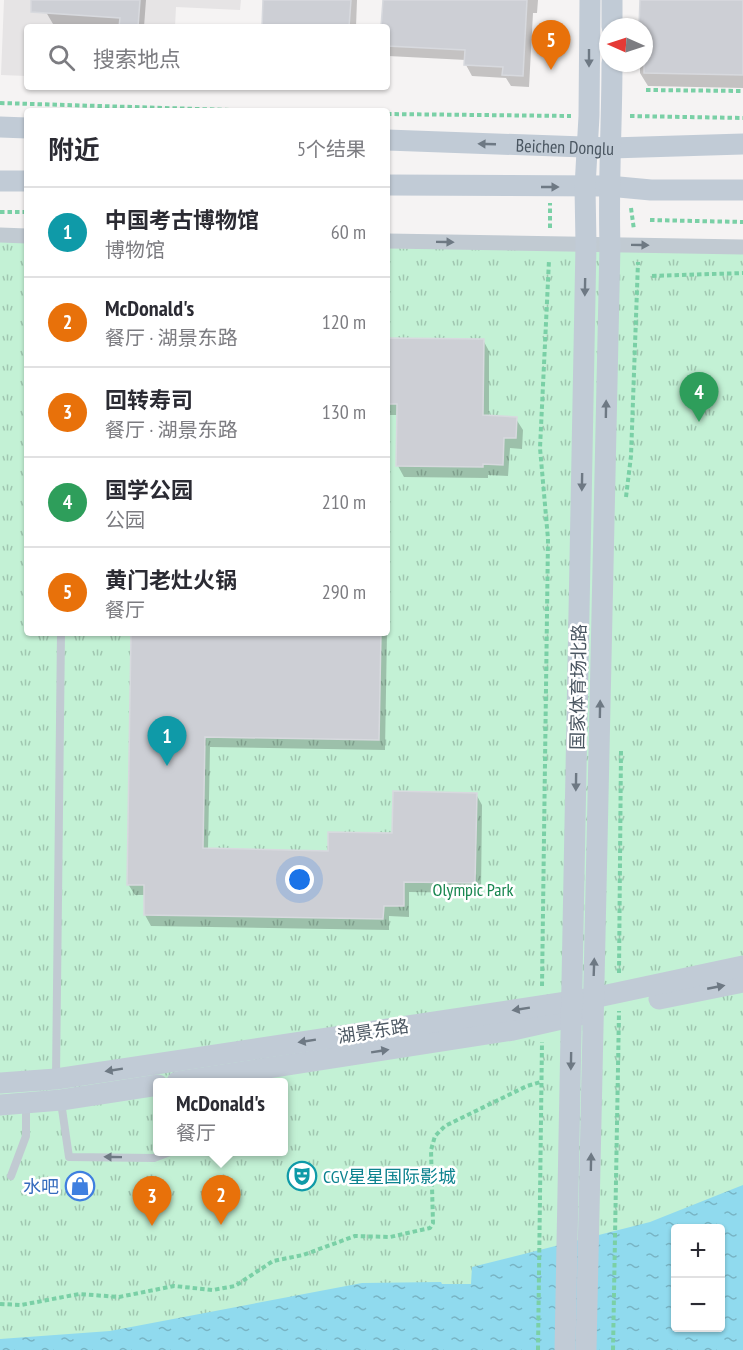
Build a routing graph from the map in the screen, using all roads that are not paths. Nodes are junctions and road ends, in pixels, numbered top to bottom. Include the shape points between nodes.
1 (590, 0) edge
2 (612, 0) edge
3 (612, 18) edge
4 (612, 72) edge
5 (0, 127) edge
6 (24, 128) edge
7 (390, 140) edge
8 (743, 144) edge
9 (587, 147) junction
10 (611, 148) junction
11 (0, 181) edge
12 (24, 181) edge
13 (390, 185) edge
14 (585, 187) junction
15 (618, 187) junction
16 (743, 190) edge
17 (0, 235) edge
18 (24, 236) edge
19 (390, 241) edge
20 (586, 244) junction
21 (610, 245) junction
22 (743, 247) edge
23 (61, 636) edge
24 (743, 966) edge
25 (743, 982) edge
26 (619, 1000) junction
27 (593, 1005) junction
28 (572, 1009) junction
29 (542, 1015) junction
30 (204, 1078) edge
31 (56, 1079) junction
32 (0, 1083) edge
33 (153, 1086) edge
34 (61, 1101) junction
35 (26, 1103) junction
36 (0, 1105) edge
37 (159, 1156) edge
38 (11, 1176) dead end
39 (565, 1350) edge
40 (586, 1350) edge

1 -> 9 street, 国家体育场北路
2 - 3 street
4 - 10 street, 国家体育场北路
5 - 6 street
9 -> 7 street, Beichen Donglu
8 - 10 street, Beichen Donglu
9 - 10 street, Beichen Donglu
9 - 14 street, 国家体育场北路
10 - 15 street, 国家体育场北路
11 - 12 street
13 -> 14 street
14 - 15 street
14 - 20 street, 国家体育场北路
15 - 16 street
15 - 21 street, 国家体育场北路
17 - 18 street
19 -> 20 street
20 - 21 street
20 -> 28 street, 国家体育场北路
21 -> 22 street
27 -> 21 street, 国家体育场北路
23 - 31 lane
24 - 26 street, 湖景东路
26 -> 25 street, 湖景东路
26 - 27 street, 湖景东路
27 - 28 street, 湖景东路
40 -> 27 street, 国家体育场北路
28 - 29 street, 湖景东路
28 -> 39 street, 国家体育场北路
30 -> 29 street, 湖景东路
29 -> 31 street, 湖景东路
31 - 32 street, 湖景东路
33 - 34 street
34 - 35 street
37 -> 34 lane via 69,1156
35 - 36 street
35 - 38 lane via 26,1136

